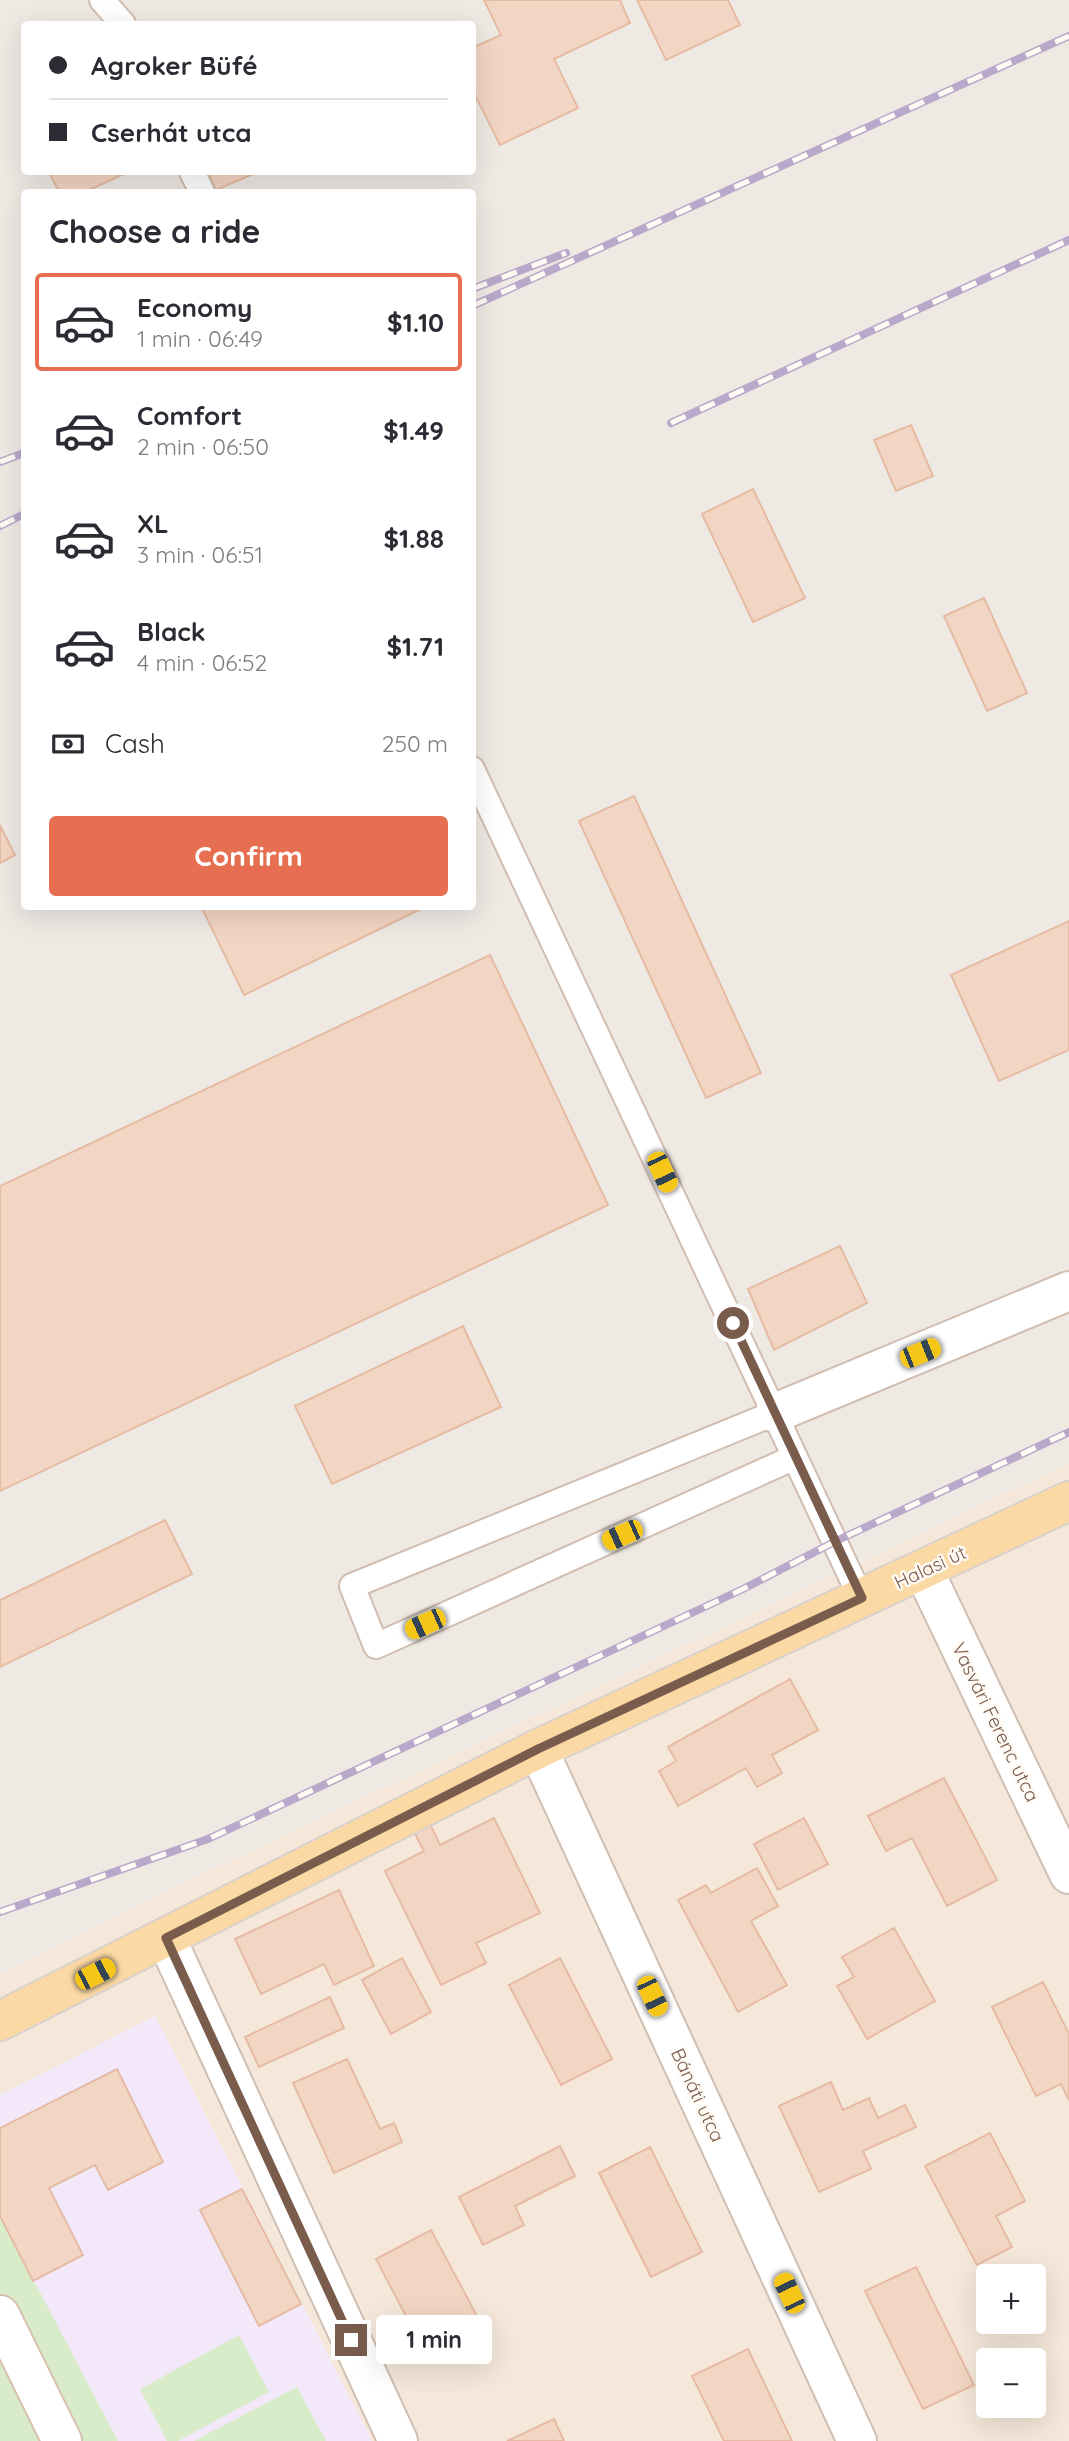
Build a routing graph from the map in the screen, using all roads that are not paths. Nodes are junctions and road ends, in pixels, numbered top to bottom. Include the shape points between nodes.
1 (102, 0) edge
2 (120, 21) edge
3 (476, 778) edge
4 (1069, 1291) edge
5 (775, 1413) junction
6 (795, 1457) junction
7 (1069, 1502) edge
8 (923, 1571) junction
9 (862, 1598) junction
10 (538, 1749) junction
11 (1069, 1874) edge
12 (166, 1938) junction
13 (0, 2021) edge
14 (0, 2315) edge
15 (62, 2441) edge
16 (398, 2441) edge
17 (857, 2441) edge

1 - 2 lane
3 - 5 lane
4 - 5 street
5 - 6 lane
5 - 6 lane via 352,1586 376,1646
6 - 9 lane
7 - 8 main road, Halasi út
8 - 9 main road, Halasi út
8 - 11 street, Vasvári Ferenc utca
9 - 10 main road, Halasi út
10 - 12 main road, Halasi út
10 - 17 street, Bánáti utca
12 - 13 main road, Halasi út
12 - 16 street
14 - 15 street

